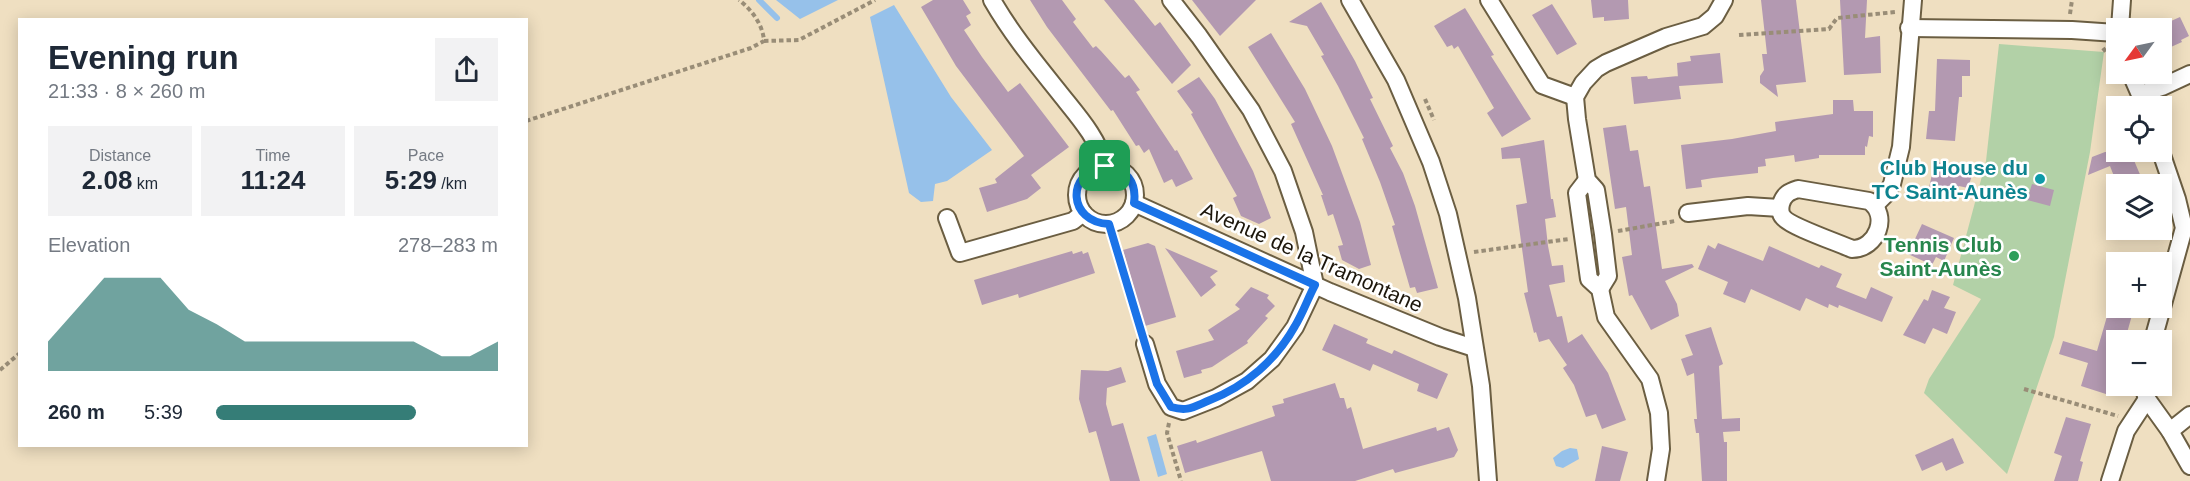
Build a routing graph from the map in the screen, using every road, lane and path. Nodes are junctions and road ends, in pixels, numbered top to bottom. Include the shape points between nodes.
1 (739, 0) edge
2 (875, 0) edge
3 (992, 0) edge
4 (1171, 0) edge
5 (1350, 0) edge
6 (1489, 0) edge
7 (1724, 0) edge
8 (2122, 0) edge
9 (1911, 13) edge
10 (2121, 18) edge
11 (2106, 32) edge
12 (1739, 35) dead end
13 (764, 41) junction
14 (2190, 74) edge
15 (2148, 96) edge
16 (1575, 97) junction
17 (528, 120) edge
18 (2164, 162) edge
19 (1105, 166) junction
20 (1134, 203) junction
21 (1875, 205) junction
22 (1780, 208) junction
23 (1083, 213) junction
24 (1688, 213) dead end
25 (947, 218) dead end
26 (1109, 224) junction
27 (1315, 285) junction
28 (2156, 330) edge
29 (1145, 344) joint
30 (1474, 348) junction
31 (18, 355) edge
32 (0, 370) edge
33 (2024, 389) dead end
34 (2143, 396) edge
35 (2148, 396) edge
36 (1171, 407) junction
37 (2190, 415) edge
38 (2133, 420) junction
39 (2170, 431) junction
40 (2190, 466) edge
41 (1181, 481) edge
42 (1486, 481) edge
43 (1656, 481) edge
44 (2110, 481) edge

1 - 13 path via 763,31
2 - 13 path via 799,40
3 - 19 street via 1009,29 1084,124 1099,147
4 - 27 street via 1251,110 1283,171 1304,232
5 - 30 street via 1396,80 1431,162 1459,257
6 - 16 street via 1542,84
7 - 16 street via 1715,16 1703,26 1666,37 1596,69
8 - 10 street
9 - 11 street
9 - 12 path via 1837,18 1829,29
9 - 21 street via 1901,147 1892,184
13 - 17 path
14 - 15 street
16 - 43 street via 1587,180 1596,190 1608,276 1600,289 1606,317 1650,379 1659,413 1661,449
18 - 28 street via 2184,228
19 - 20 street via 1129,177
19 - 23 street via 1088,171 1078,186 1078,204
20 - 26 street via 1124,217
20 - 27 street, Avenue de la Tramontane
21 - 22 street via 1862,198 1798,189 1788,192
21 - 22 street via 1878,231 1870,243 1857,249 1791,224
22 - 24 street via 1748,206
23 - 25 street via 1073,221 960,253
23 - 26 street
26 - 29 path
27 - 30 street, Avenue de la Tramontane
27 - 36 street via 1295,327 1272,359 1247,381 1183,411
29 - 36 street via 1157,384
30 - 42 street via 1481,386
31 - 32 path
33 - 38 path
34 - 38 street
35 - 39 street
36 - 41 path via 1167,433
37 - 39 street
38 - 44 street
39 - 40 street

